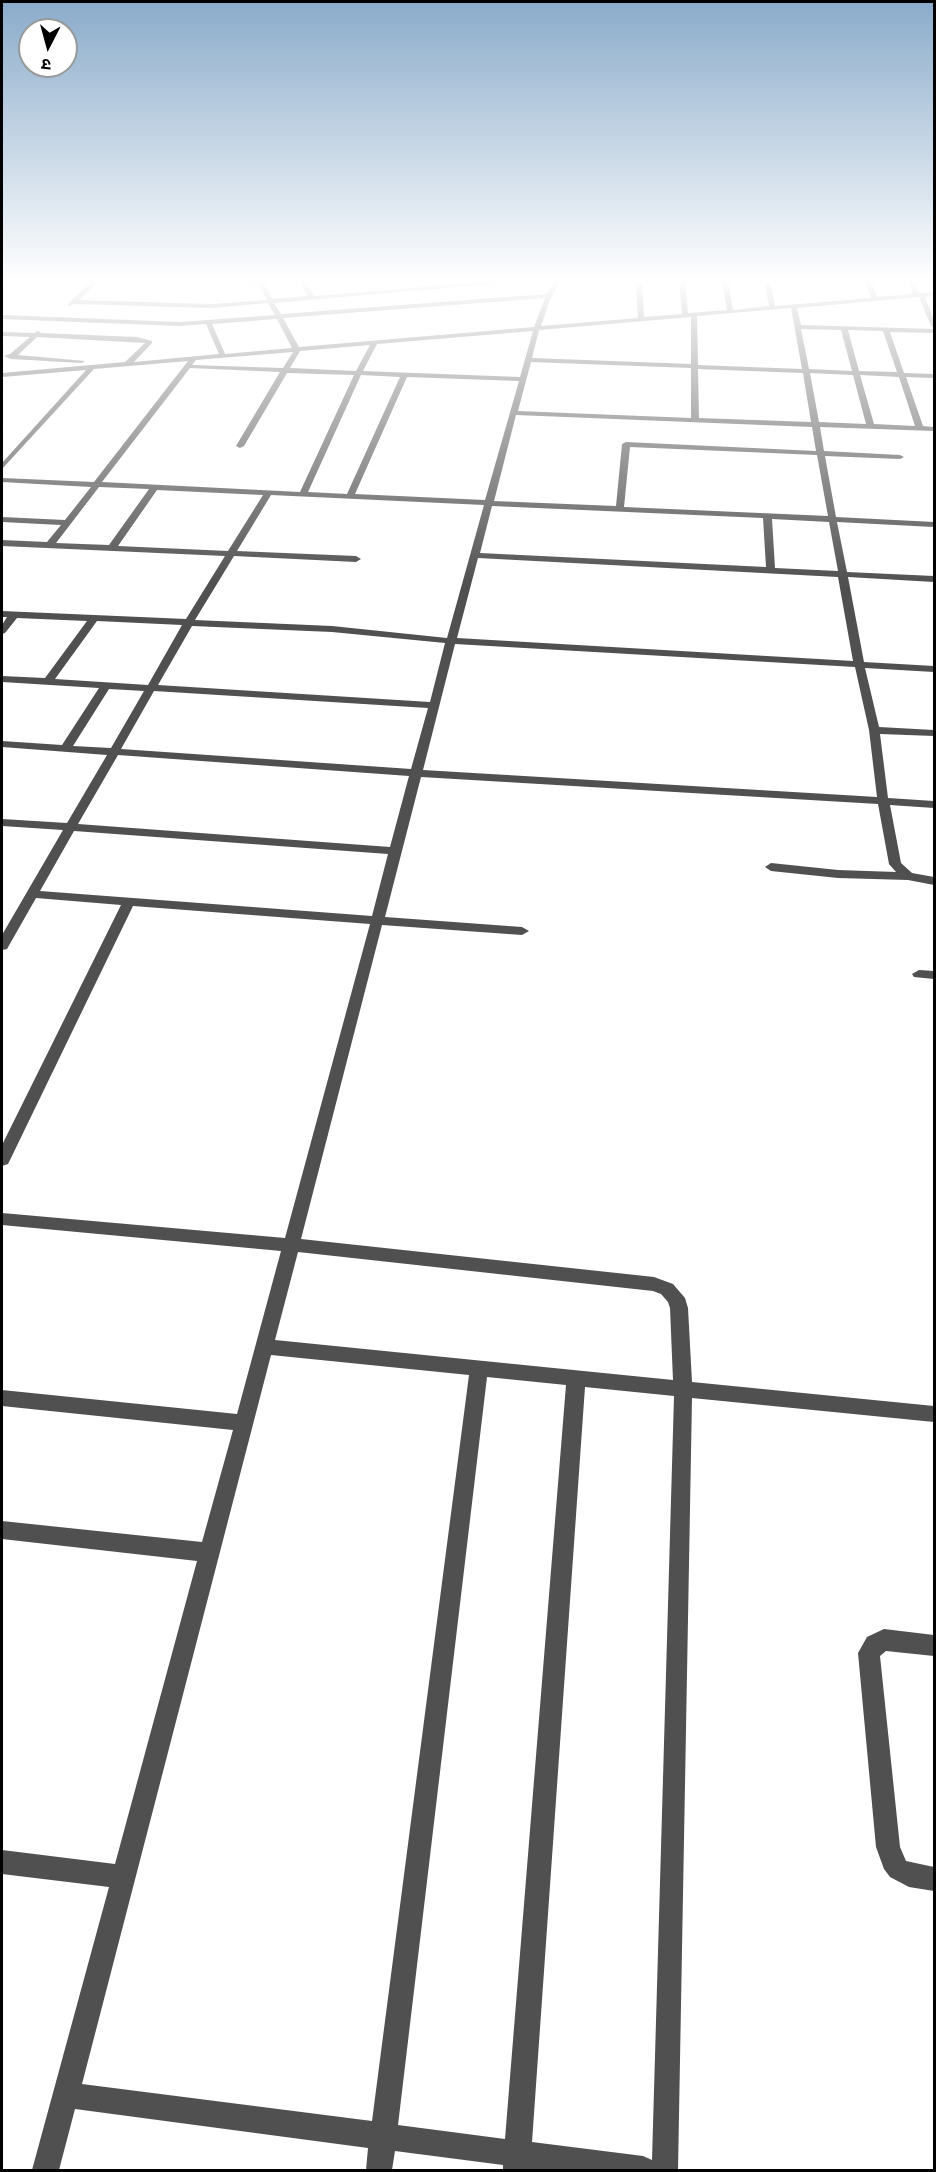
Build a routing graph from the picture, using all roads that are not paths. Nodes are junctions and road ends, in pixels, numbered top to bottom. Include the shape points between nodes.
1 (79, 381) edge
2 (176, 381) edge
3 (279, 381) edge
4 (354, 381) edge
5 (401, 381) edge
6 (522, 381) edge
7 (694, 381) edge
8 (807, 381) edge
9 (858, 381) edge
10 (904, 381) edge
11 (514, 413) junction
12 (695, 420) junction
13 (815, 424) junction
14 (871, 427) junction
15 (920, 429) junction
16 (934, 429) edge
17 (628, 431) junction
18 (240, 446) dead end
19 (821, 453) junction
20 (900, 456) dead end
21 (2, 467) edge
22 (2, 480) edge
23 (98, 484) junction
24 (155, 487) junction
25 (269, 492) junction
26 (303, 494) junction
27 (350, 496) junction
28 (489, 502) junction
29 (620, 508) junction
30 (767, 515) junction
31 (2, 519) edge
32 (833, 519) junction
33 (67, 523) junction
34 (934, 524) edge
35 (2, 543) edge
36 (50, 545) junction
37 (111, 548) junction
38 (233, 554) junction
39 (474, 555) junction
40 (356, 559) dead end
41 (771, 570) junction
42 (843, 574) junction
43 (934, 579) edge
44 (2, 614) edge
45 (14, 615) junction
46 (94, 618) junction
47 (189, 622) junction
48 (2, 631) edge
49 (451, 641) junction
50 (859, 664) junction
51 (934, 669) edge
52 (2, 679) edge
53 (48, 681) junction
54 (106, 685) junction
55 (153, 688) junction
56 (434, 705) junction
57 (874, 730) junction
58 (934, 733) edge
59 (2, 744) edge
60 (65, 749) junction
61 (113, 752) junction
62 (416, 773) junction
63 (883, 801) junction
64 (934, 804) edge
65 (2, 822) edge
66 (69, 827) junction
67 (395, 852) junction
68 (771, 867) dead end
69 (908, 876) junction
70 (934, 881) edge
71 (31, 894) junction
72 (129, 902) junction
73 (377, 920) junction
74 (522, 931) dead end
75 (3, 942) edge
76 (919, 974) dead end
77 (934, 975) edge
78 (2, 1160) edge
79 (2, 1220) edge
80 (292, 1245) junction
81 (266, 1347) junction
82 (478, 1369) junction
83 (576, 1378) junction
84 (683, 1389) junction
85 (2, 1398) edge
86 (934, 1414) edge
87 (245, 1423) junction
88 (2, 1530) edge
89 (211, 1553) junction
90 (934, 1645) edge
91 (2, 1862) edge
92 (124, 1877) junction
93 (934, 1879) edge
94 (66, 2095) junction
95 (384, 2137) junction
96 (516, 2162) edge
97 (46, 2170) edge
98 (379, 2170) edge
99 (643, 2170) edge
100 (665, 2170) edge

1 - 21 street
2 - 23 street
3 - 18 street
4 - 26 street
5 - 27 street
6 - 11 street
7 - 12 street
8 - 13 street
9 - 14 street
10 - 15 street
11 - 17 street
11 - 28 street
12 - 13 street
12 - 17 street
13 - 14 street
13 - 19 street
14 - 15 street
15 - 16 street
17 - 19 street
17 - 29 street
19 - 20 street
19 - 32 street
22 - 23 street
23 - 24 street
23 - 33 street
24 - 25 street
24 - 37 street
25 - 26 street
25 - 38 street
26 - 27 street
27 - 28 street
28 - 29 street
28 - 39 street
29 - 30 street
30 - 32 street
30 - 41 street
31 - 33 street
32 - 34 street
32 - 42 street
33 - 36 street
35 - 36 street
36 - 37 street
37 - 38 street
38 - 40 street
38 - 47 street
39 - 41 street
39 - 49 street
41 - 42 street
42 - 43 street
42 - 50 street
44 - 45 street
45 - 46 street
45 - 48 street
46 - 47 street
46 - 53 street
47 - 49 street via 332,629
47 - 55 street
49 - 50 street
49 - 56 street
50 - 51 street
50 - 57 street
52 - 53 street
53 - 54 street
54 - 55 street
54 - 60 street
55 - 56 street
55 - 61 street
56 - 62 street
57 - 58 street
57 - 63 street
59 - 60 street
60 - 61 street
61 - 62 street
61 - 66 street
62 - 63 street
62 - 67 street
63 - 64 street
63 - 69 street via 895,864
65 - 66 street
66 - 67 street
66 - 71 street
67 - 73 street
68 - 69 street
69 - 70 street
71 - 72 street
71 - 75 street
72 - 73 street
72 - 78 street
73 - 74 street
73 - 80 street
76 - 77 street
79 - 80 street
80 - 81 street
80 - 84 street via 654,1284 667,1289 679,1308
81 - 82 street
81 - 87 street
82 - 83 street
82 - 95 street
83 - 84 street
83 - 96 street
84 - 86 street
84 - 100 street
85 - 87 street
87 - 89 street
88 - 89 street
89 - 92 street
90 - 93 street via 884,1640 869,1653 892,1861 909,1875
91 - 92 street
92 - 94 street
94 - 95 street
94 - 97 street
95 - 96 street
95 - 98 street
96 - 99 street

